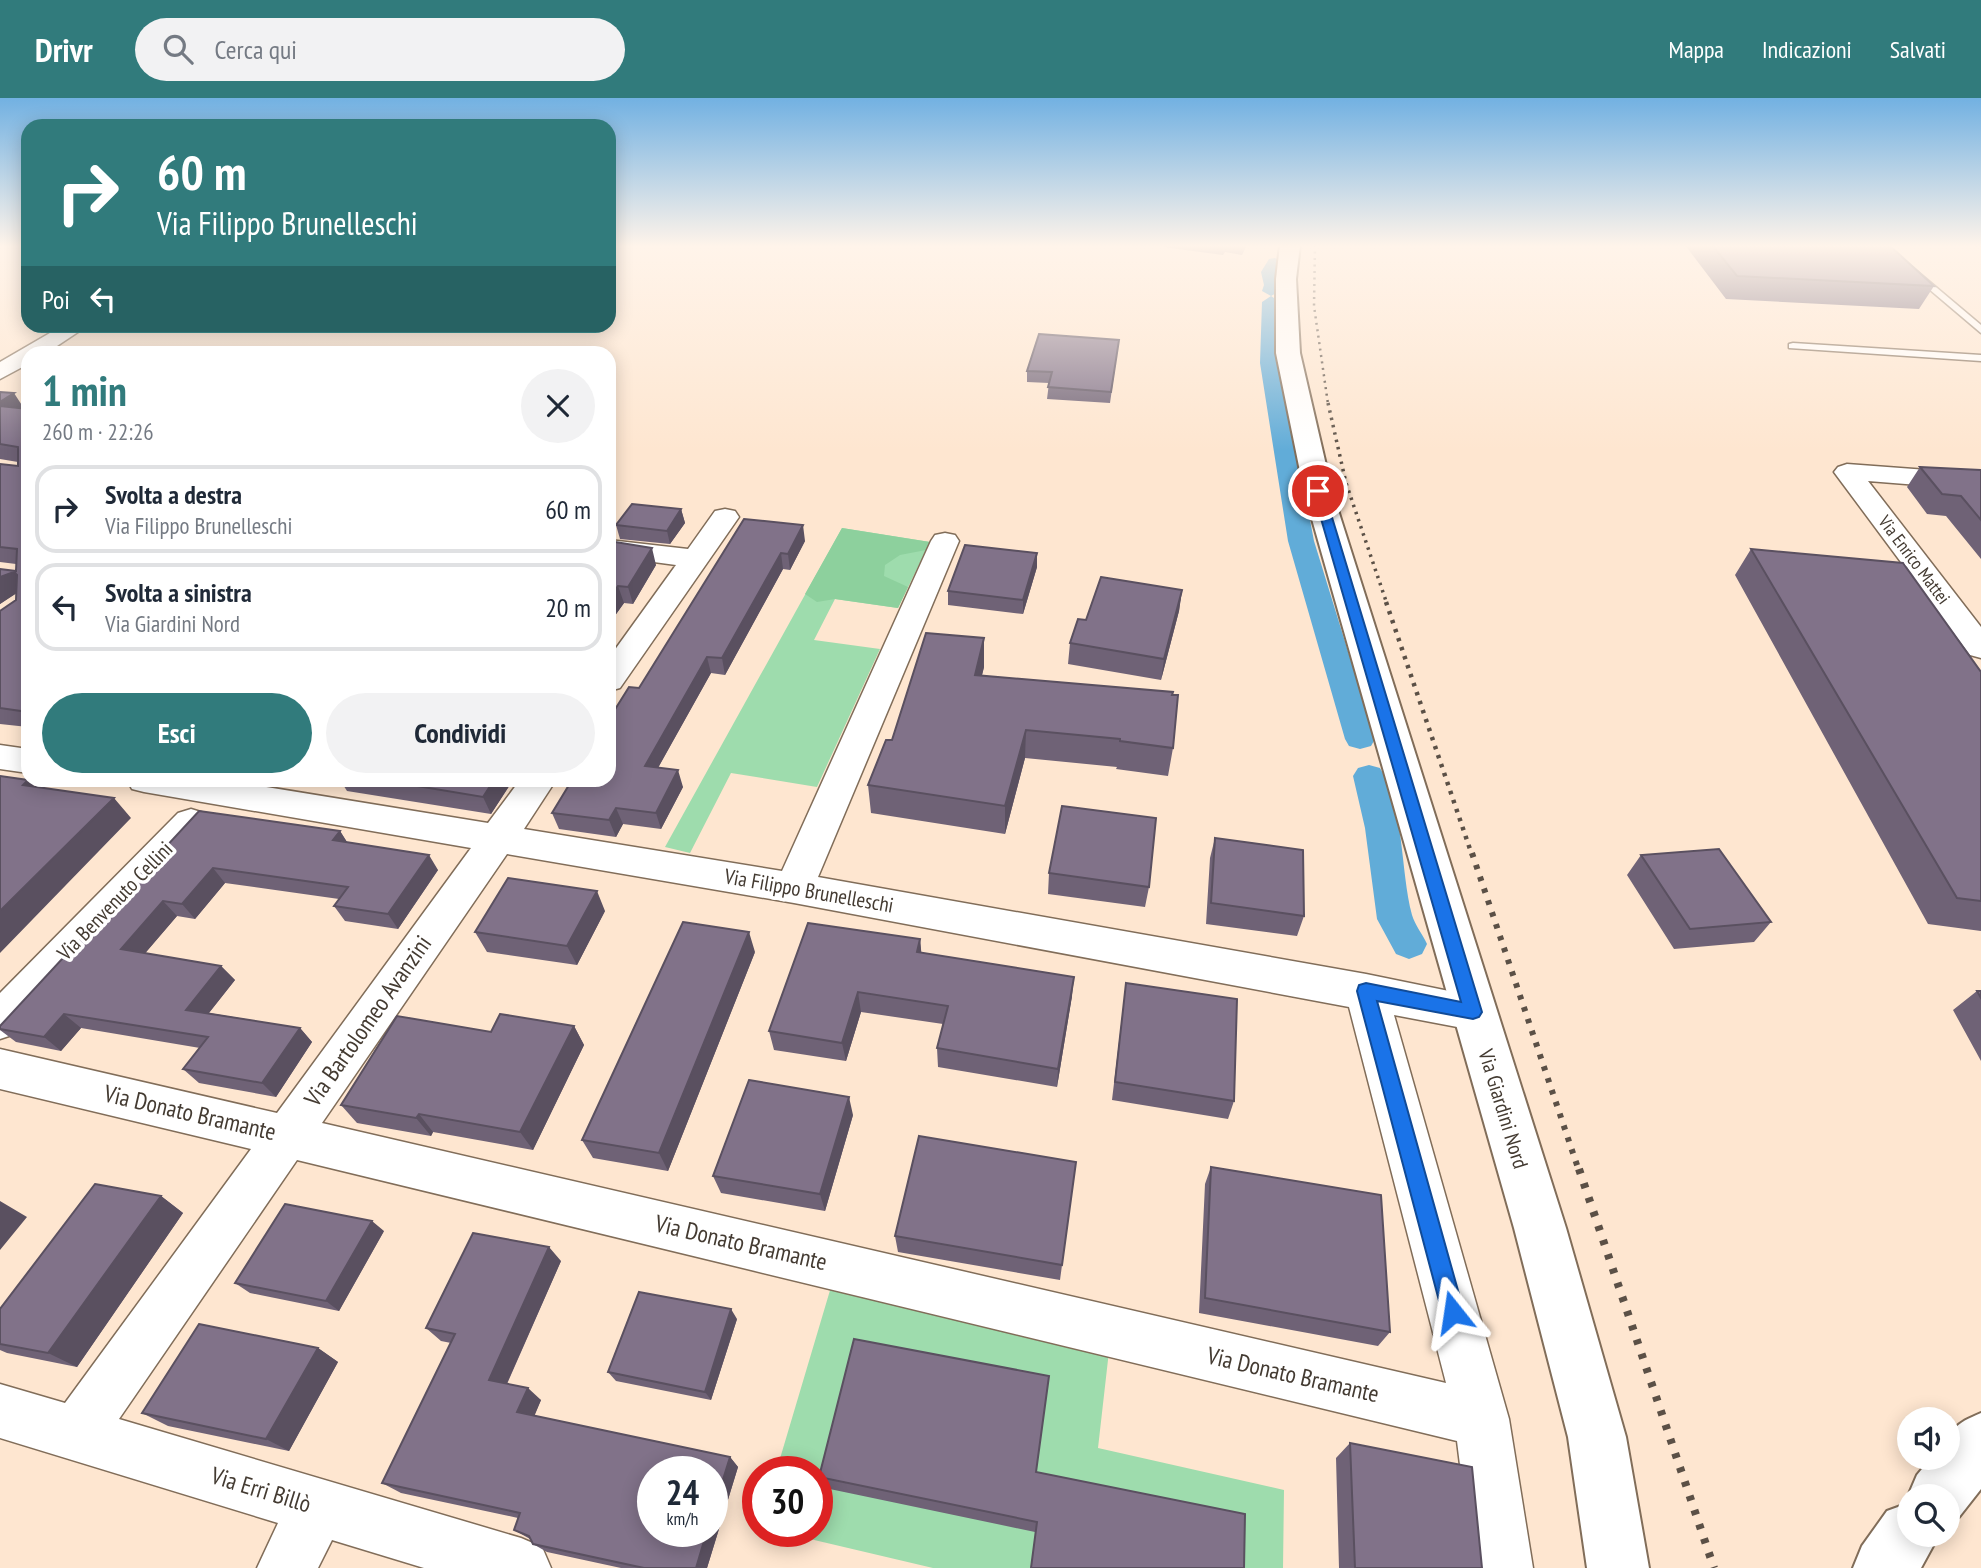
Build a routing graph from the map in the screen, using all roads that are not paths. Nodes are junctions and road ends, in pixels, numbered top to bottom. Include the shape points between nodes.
1 (1287, 314) edge
2 (1962, 314) edge
3 (1981, 330) edge
4 (64, 333) edge
5 (42, 346) edge
6 (1793, 346) dead end
7 (1981, 358) edge
8 (21, 359) edge
9 (0, 372) edge
10 (1981, 482) edge
11 (725, 517) dead end
12 (945, 541) dead end
13 (616, 549) edge
14 (696, 559) junction
15 (1981, 648) edge
16 (616, 666) edge
17 (0, 757) edge
18 (21, 760) edge
19 (224, 787) edge
20 (534, 787) edge
21 (497, 839) junction
22 (794, 888) junction
23 (1366, 991) junction
24 (1473, 1012) junction
25 (0, 1021) edge
26 (0, 1069) edge
27 (288, 1135) junction
28 (0, 1411) edge
29 (1482, 1419) junction
30 (77, 1433) junction
31 (1981, 1442) edge
32 (1948, 1484) edge
33 (318, 1507) junction
34 (1615, 1541) edge
35 (1899, 1547) edge
36 (288, 1568) edge
37 (522, 1568) edge
38 (1503, 1568) edge
39 (1636, 1568) edge
40 (1884, 1568) edge

1 - 24 main road, Via Giardini Nord via 1288,353 1318,491
2 - 3 lane
4 - 5 street
6 - 7 lane
8 - 9 street
10 - 15 street, Via Enrico Mattei via 1847,472
11 - 14 street
12 - 22 street
13 - 14 street
14 - 16 street
17 - 18 street
19 - 21 street, Via Filippo Brunelleschi
19 - 25 street, Via Benvenuto Cellini
20 - 21 street, Via Bartolomeo Avanzini
21 - 22 street, Via Filippo Brunelleschi
21 - 27 street, Via Bartolomeo Avanzini
22 - 23 street, Via Filippo Brunelleschi
23 - 24 street, Via Filippo Brunelleschi
23 - 29 street
24 - 34 main road, Via Giardini Nord via 1597,1437
26 - 27 street, Via Donato Bramante
27 - 29 street, Via Donato Bramante
27 - 30 street, Via Bartolomeo Avanzini
28 - 30 street, Via Erri Billò
29 - 38 street
30 - 33 street, Via Erri Billò
31 - 32 main road
33 - 36 street
33 - 37 street, Via Erri Billò
34 - 39 main road, Via Giardini Nord
35 - 40 main road

